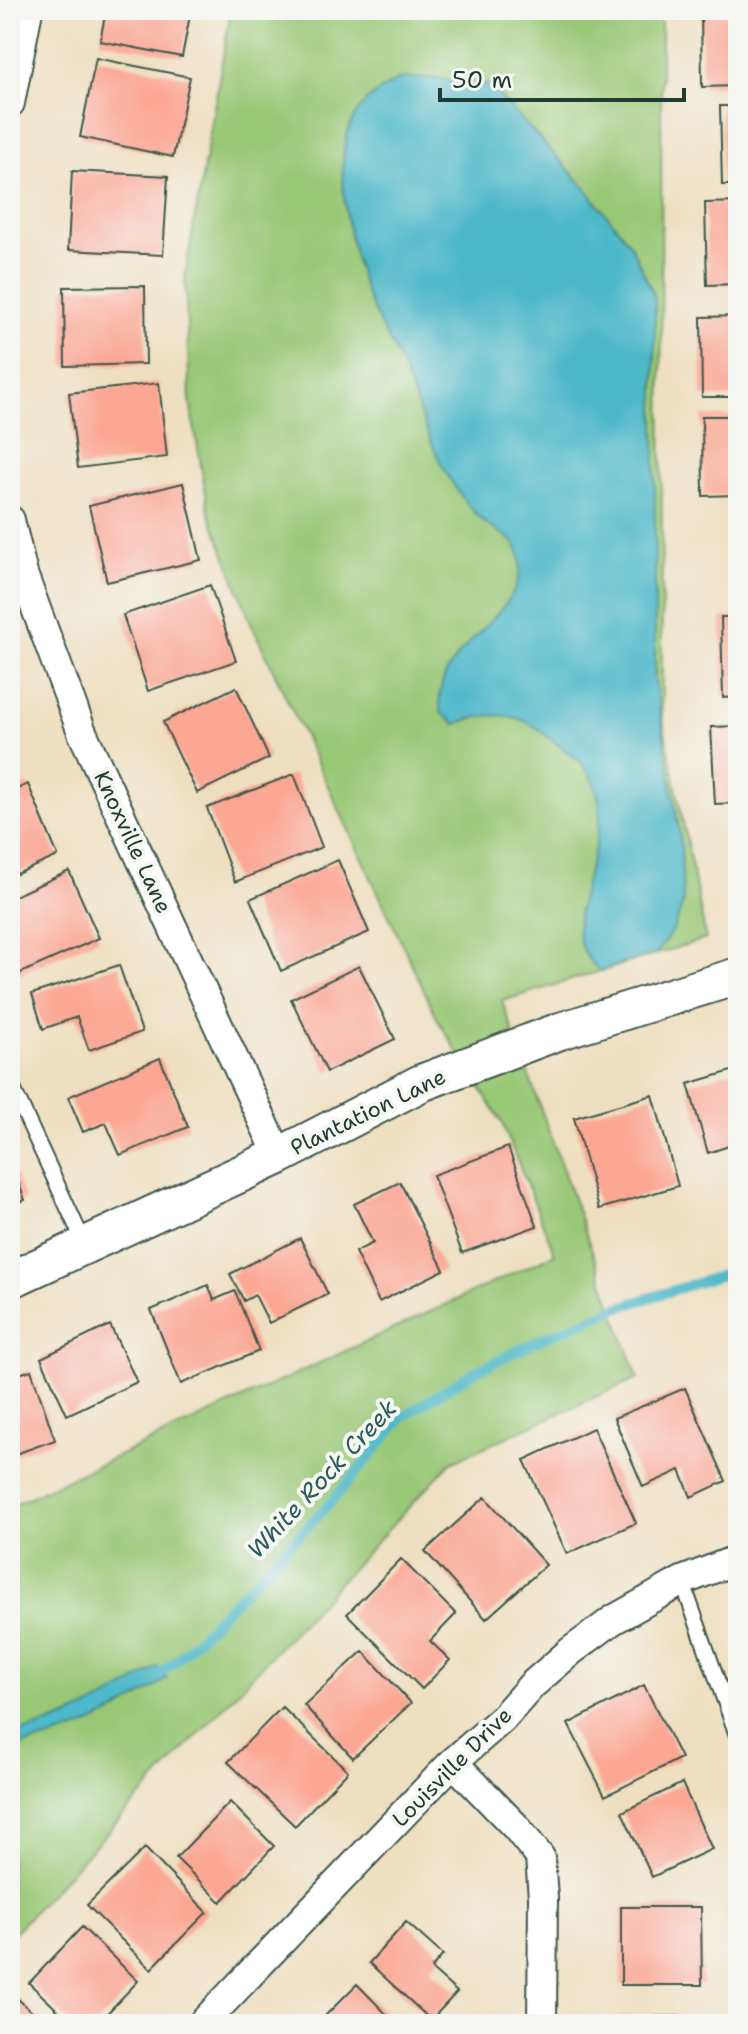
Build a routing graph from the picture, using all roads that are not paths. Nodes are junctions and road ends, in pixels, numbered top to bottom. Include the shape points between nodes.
1 (28, 10) edge
2 (10, 103) edge
3 (10, 520) edge
4 (738, 976) edge
5 (10, 1082) edge
6 (279, 1156) junction
7 (86, 1247) junction
8 (10, 1280) edge
9 (738, 1559) edge
10 (682, 1581) junction
11 (738, 1738) edge
12 (453, 1762) junction
13 (535, 2021) edge
14 (202, 2024) edge

1 - 2 street
3 - 6 street, Knoxville Lane via 23,574 82,732
4 - 6 street, Plantation Lane via 484,1058 421,1083
5 - 7 lane
6 - 7 street, Plantation Lane
7 - 8 street, Plantation Lane
9 - 10 street, Louisville Drive
10 - 11 lane
10 - 12 street, Louisville Drive via 571,1651
12 - 13 street via 540,1857 543,1898
12 - 14 street, Louisville Drive

